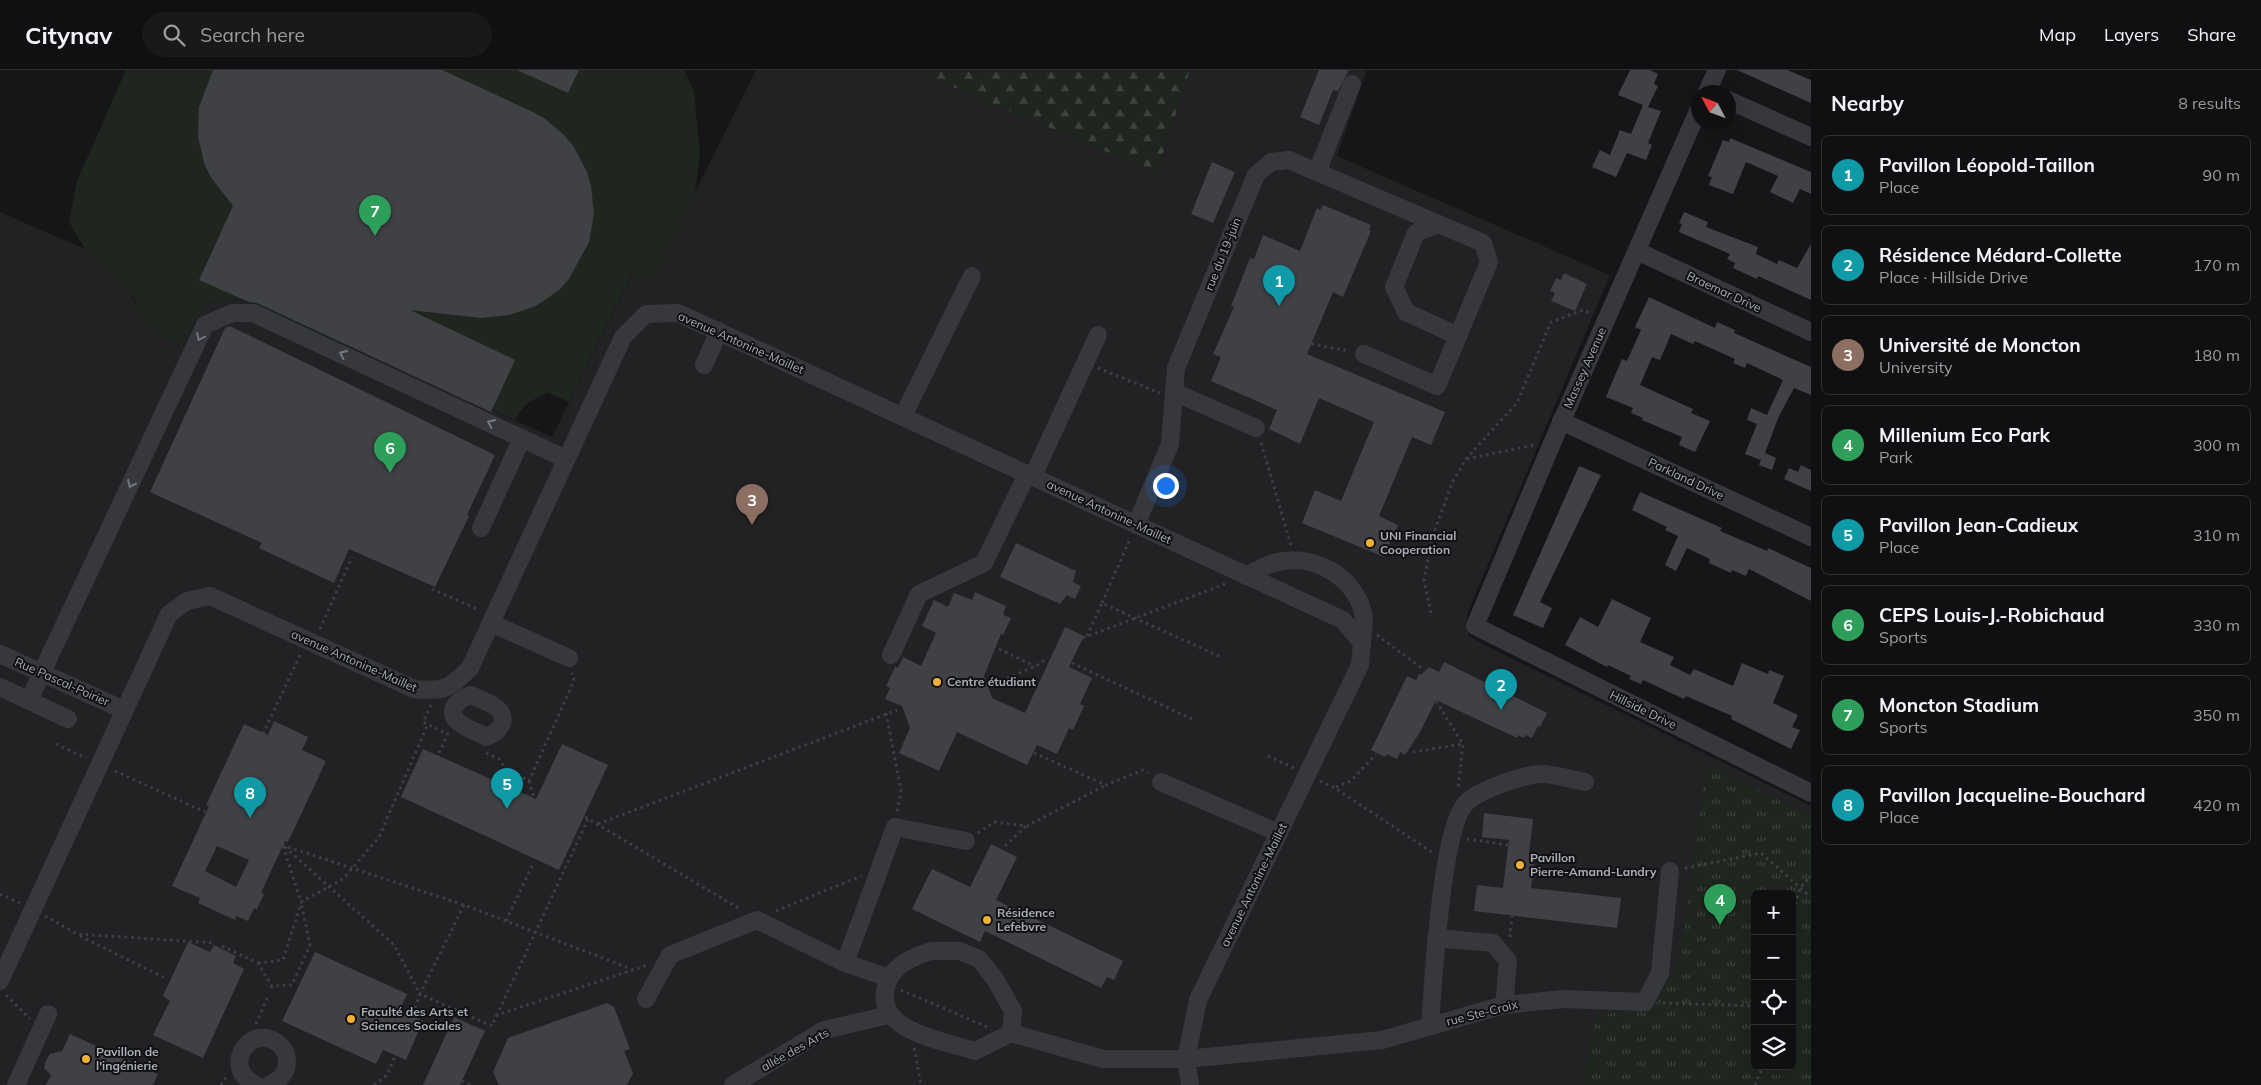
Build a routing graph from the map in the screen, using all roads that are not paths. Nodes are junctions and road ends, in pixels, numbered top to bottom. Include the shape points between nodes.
1 (1717, 70) edge
2 (1352, 84) dead end
3 (1711, 85) edge
4 (1736, 104) edge
5 (1691, 127) edge
6 (1811, 137) edge
7 (1317, 172) junction
8 (1438, 224) junction
9 (1637, 251) junction
10 (972, 276) dead end
11 (719, 330) junction
12 (1811, 332) edge
13 (1098, 335) dead end
14 (1458, 336) junction
15 (1364, 354) road end
16 (704, 365) dead end
17 (1174, 396) junction
18 (903, 416) junction
19 (1561, 421) junction
20 (1256, 428) road end
21 (522, 438) junction
22 (566, 459) junction
23 (1030, 475) junction
24 (1136, 524) junction
25 (481, 528) dead end
26 (1811, 536) edge
27 (1246, 576) junction
28 (492, 620) junction
29 (1476, 626) joint
30 (1362, 642) junction
31 (0, 654) edge
32 (891, 655) dead end
33 (569, 658) dead end
34 (42, 673) junction
35 (0, 687) edge
36 (29, 700) junction
37 (124, 710) junction
38 (68, 719) dead end
39 (1159, 779) road end
40 (1585, 782) dead end
41 (1811, 793) edge
42 (1279, 833) junction
43 (966, 841) road end
44 (1670, 871) road end
45 (1436, 938) junction
46 (845, 963) junction
47 (1, 980) edge
48 (888, 981) junction
49 (646, 999) dead end
50 (1504, 1005) junction
51 (890, 1016) junction
52 (45, 1022) road end
53 (1430, 1026) junction
54 (1009, 1034) junction
55 (1186, 1059) junction
56 (244, 1082) edge
57 (16, 1085) edge
58 (270, 1085) edge
59 (733, 1085) edge
60 (1190, 1085) edge

1 - 3 street
2 - 7 street
4 - 6 street
5 - 9 street, Massey Avenue
7 - 8 street, rue du 19-juin
7 - 17 street, rue du 19-juin via 1289,160 1271,162 1256,175 1176,368
8 - 14 street, rue du 19-juin via 1483,243 1490,262
8 - 14 street via 1416,233 1394,286 1406,312
9 - 12 street, Braemar Drive
9 - 19 street, Massey Avenue
10 - 18 street
11 - 16 street
11 - 18 street, avenue Antonine-Maillet
11 - 22 street, avenue Antonine-Maillet via 678,312 646,314 623,337
13 - 23 street
14 - 15 street, rue du 19-juin via 1437,386
17 - 20 street
17 - 24 street, rue du 19-juin via 1170,444
18 - 23 street, avenue Antonine-Maillet
19 - 26 street, Parkland Drive
19 - 29 street, Massey Avenue
21 - 22 street
21 - 25 street
21 -> 34 street via 253,313 232,313 205,325
22 - 28 street, avenue Antonine-Maillet
23 - 24 street, avenue Antonine-Maillet
23 - 32 street via 984,563 919,594
24 - 27 street, avenue Antonine-Maillet
27 - 30 street, avenue Antonine-Maillet via 1346,622
27 - 30 street via 1274,563 1300,559 1329,569 1352,588 1363,613
28 - 33 street
28 - 37 street, avenue Antonine-Maillet via 457,692 437,692 414,690 210,596 187,601 170,614
29 - 41 street, Hillside Drive
30 - 42 street, avenue Antonine-Maillet via 1360,665
31 - 34 street, Rue Pascal-Poirier
34 - 36 street
34 - 37 street, Rue Pascal-Poirier
35 - 36 street
36 - 38 street
37 - 47 street, avenue Antonine-Maillet
39 - 42 street
40 - 45 street via 1542,774 1497,784 1466,803 1452,828
42 - 55 street, avenue Antonine-Maillet via 1198,1000
43 - 46 street via 895,827
44 - 50 street, rue Ste-Croix via 1660,973 1645,1002 1564,999
45 - 50 street via 1493,943 1508,961
45 - 53 street
46 - 48 street
46 - 49 street via 757,920 670,955
48 - 51 street via 883,998
48 - 54 street via 910,958 931,951 960,951 979,959 1013,1011
50 - 53 street, rue Ste-Croix
51 - 54 street via 911,1030 974,1051
51 - 59 street, allée des Arts via 824,1030
52 - 57 street
53 - 55 street, rue Ste-Croix via 1382,1040
54 - 55 street, rue Ste-Croix via 1103,1059
55 - 60 street
56 - 58 street via 239,1060 245,1045 259,1038 274,1041 285,1052 286,1068 278,1081

